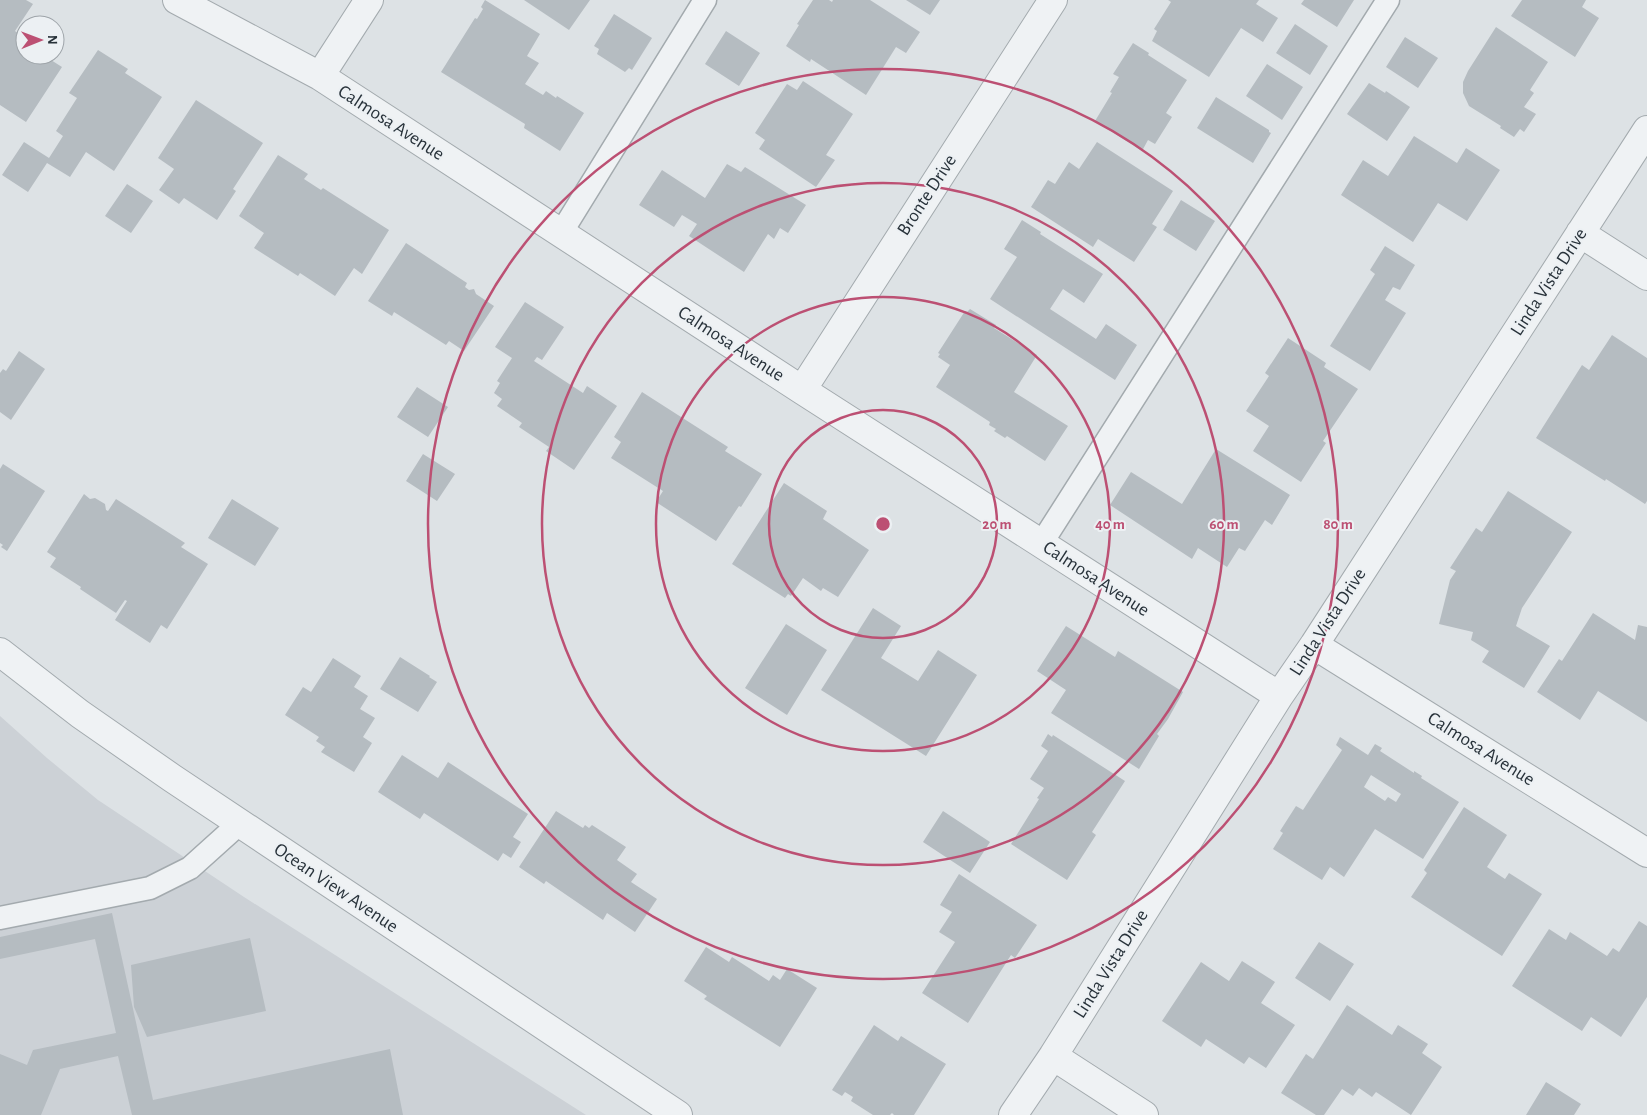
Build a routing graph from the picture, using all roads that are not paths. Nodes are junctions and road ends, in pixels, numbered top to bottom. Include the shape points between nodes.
1 (177, 0) edge
2 (369, 0) edge
3 (705, 0) edge
4 (1053, 0) edge
5 (1388, 0) edge
6 (320, 76) junction
7 (1647, 130) edge
8 (561, 233) junction
9 (1580, 233) junction
10 (1647, 276) edge
11 (802, 390) junction
12 (1041, 544) junction
13 (1314, 645) junction
14 (1, 656) edge
15 (1279, 696) junction
16 (240, 823) junction
17 (1647, 854) edge
18 (0, 918) edge
19 (1053, 1056) junction
20 (678, 1115) edge
21 (1013, 1115) edge
22 (1144, 1115) edge

1 - 6 street, Calmosa Avenue
2 - 6 street
3 - 8 lane
4 - 11 street, Bronte Drive
5 - 12 lane
6 - 8 street, Calmosa Avenue
7 - 9 street, Linda Vista Drive
8 - 11 street, Calmosa Avenue
9 - 10 street
9 - 13 street, Linda Vista Drive
11 - 12 street, Calmosa Avenue
12 - 15 street, Calmosa Avenue
13 - 15 street, Linda Vista Drive
13 - 17 street, Calmosa Avenue
14 - 16 street, Ocean View Avenue
15 - 19 street, Linda Vista Drive
16 - 18 lane via 190,868 150,888
16 - 20 street, Ocean View Avenue
19 - 21 street, Linda Vista Drive
19 - 22 street

